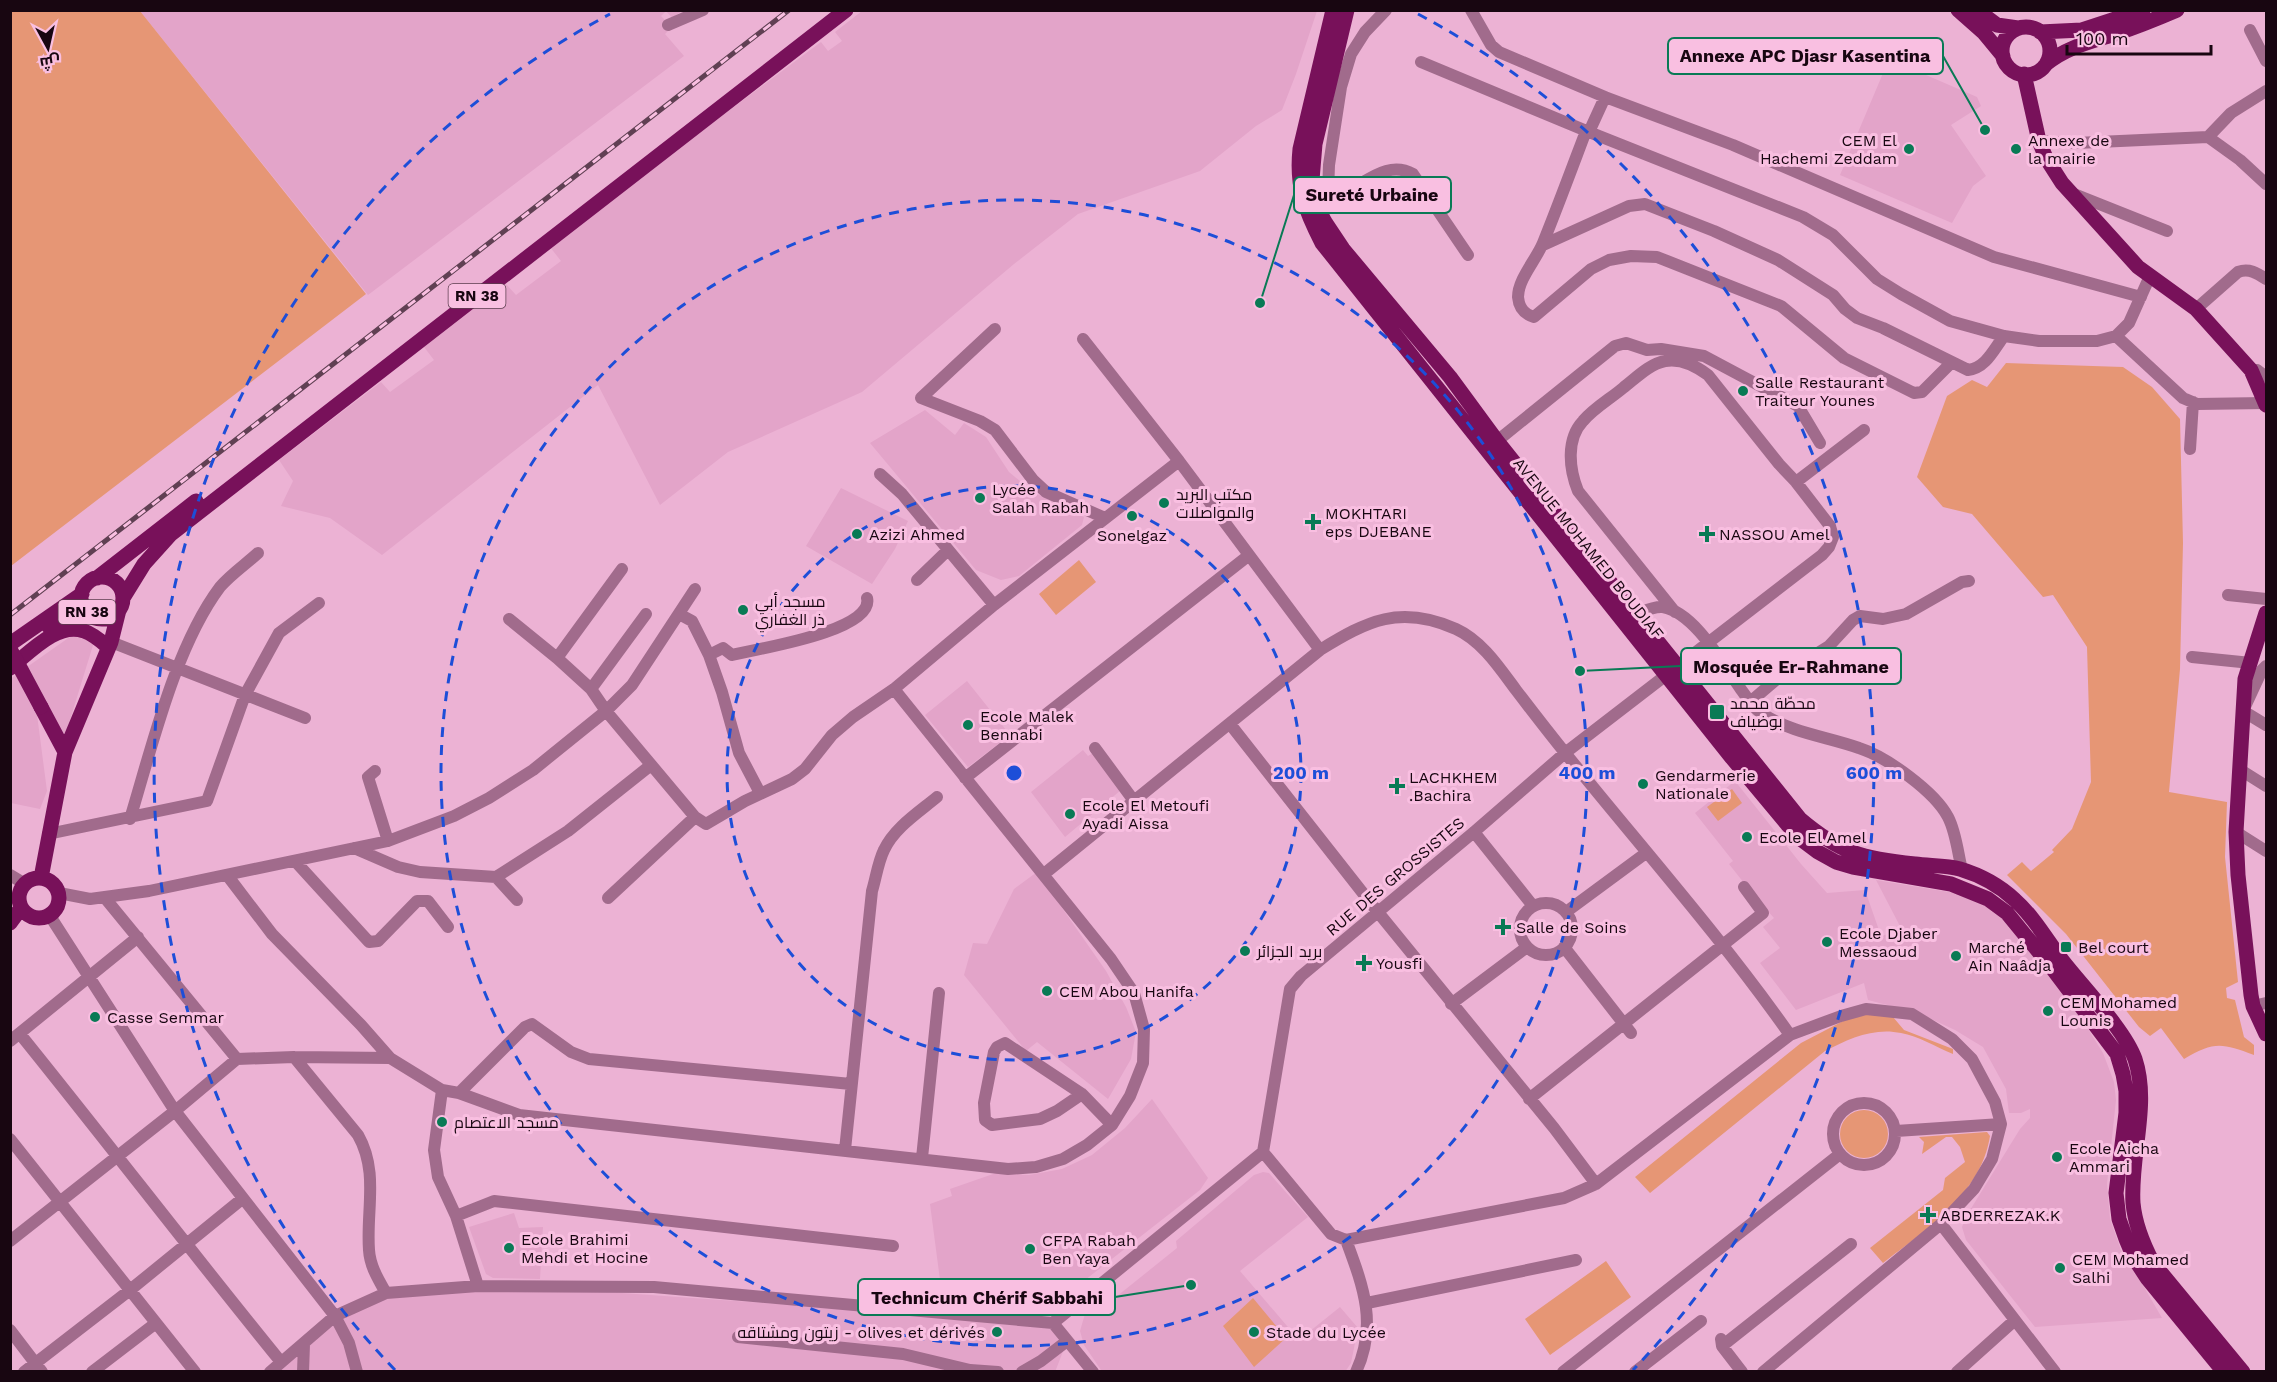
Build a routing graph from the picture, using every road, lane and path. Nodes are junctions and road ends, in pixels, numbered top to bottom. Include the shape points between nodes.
1 (703, 10) edge
2 (833, 10) edge
3 (846, 10) edge
4 (1333, 10) edge
5 (1347, 10) edge
6 (1386, 10) edge
7 (1471, 10) edge
8 (1958, 10) edge
9 (1977, 10) edge
10 (2143, 10) edge
11 (2177, 10) edge
12 (668, 25) dead end
13 (2018, 28) junction
14 (2250, 30) dead end
15 (2040, 32) junction
16 (2003, 56) junction
17 (2266, 61) edge
18 (1421, 62) dead end
19 (2046, 64) junction
20 (2024, 74) junction
21 (2266, 91) edge
22 (1605, 97) junction
23 (1588, 132) junction
24 (2208, 137) junction
25 (2039, 141) junction
26 (2266, 184) edge
27 (2070, 193) junction
28 (1315, 204) junction
29 (2167, 231) dead end
30 (1543, 245) junction
31 (1468, 255) dead end
32 (2150, 276) junction
33 (2266, 279) edge
34 (2141, 297) junction
35 (2196, 309) junction
36 (995, 329) dead end
37 (2004, 336) junction
38 (2116, 336) junction
39 (1083, 339) dead end
40 (1951, 363) junction
41 (2252, 370) junction
42 (2266, 377) edge
43 (2193, 402) junction
44 (2266, 404) edge
45 (303, 425) junction
46 (1864, 430) dead end
47 (1497, 441) junction
48 (1820, 443) dead end
49 (2190, 449) dead end
50 (1179, 461) junction
51 (880, 474) dead end
52 (1796, 482) junction
53 (1105, 518) junction
54 (948, 550) junction
55 (258, 553) dead end
56 (1248, 556) junction
57 (622, 569) dead end
58 (97, 578) junction
59 (917, 580) dead end
60 (1969, 581) dead end
61 (695, 589) dead end
62 (82, 594) junction
63 (2228, 595) dead end
64 (867, 598) dead end
65 (2266, 599) edge
66 (319, 603) dead end
67 (121, 604) junction
68 (993, 605) junction
69 (1675, 612) junction
70 (2266, 613) edge
71 (646, 614) dead end
72 (679, 614) junction
73 (1636, 614) junction
74 (95, 617) junction
75 (509, 619) dead end
76 (1707, 642) junction
77 (10, 644) edge
78 (109, 644) junction
79 (10, 649) edge
80 (1320, 650) junction
81 (709, 655) junction
82 (10, 656) edge
83 (2192, 657) dead end
84 (557, 658) junction
85 (2251, 663) junction
86 (2266, 666) edge
87 (178, 667) junction
88 (10, 668) edge
89 (1672, 670) junction
90 (591, 689) junction
91 (894, 689) junction
92 (245, 695) junction
93 (1750, 702) junction
94 (606, 711) junction
95 (2243, 711) junction
96 (305, 718) dead end
97 (1230, 724) junction
98 (2266, 725) edge
99 (1095, 748) dead end
100 (65, 752) junction
101 (1565, 753) junction
102 (651, 765) junction
103 (2239, 769) junction
104 (375, 771) dead end
105 (965, 778) junction
106 (2266, 786) edge
107 (760, 794) junction
108 (937, 797) dead end
109 (1134, 801) junction
110 (695, 817) junction
111 (130, 819) junction
112 (1474, 832) junction
113 (2236, 832) junction
114 (48, 834) junction
115 (388, 841) junction
116 (354, 848) junction
117 (2266, 851) edge
118 (1646, 853) junction
119 (296, 861) junction
120 (1962, 870) junction
121 (1044, 874) junction
122 (10, 875) edge
123 (227, 875) junction
124 (496, 877) junction
125 (41, 878) junction
126 (25, 884) junction
127 (1744, 887) dead end
128 (59, 892) junction
129 (105, 898) junction
130 (609, 898) dead end
131 (517, 900) dead end
132 (1533, 906) junction
133 (21, 908) junction
134 (1377, 911) junction
135 (1566, 912) junction
136 (50, 915) junction
137 (10, 923) edge
138 (447, 927) dead end
139 (138, 937) junction
140 (1721, 945) junction
141 (1527, 947) junction
142 (1564, 947) junction
143 (90, 976) junction
144 (939, 993) dead end
145 (1451, 1004) junction
146 (2260, 1004) edge
147 (1628, 1027) junction
148 (2266, 1034) edge
149 (1790, 1035) junction
150 (15, 1038) edge
151 (294, 1057) junction
152 (390, 1058) junction
153 (237, 1059) junction
154 (851, 1084) junction
155 (442, 1090) junction
156 (459, 1093) junction
157 (1082, 1094) junction
158 (1529, 1099) junction
159 (175, 1112) junction
160 (2001, 1124) junction
161 (1112, 1125) junction
162 (1896, 1131) junction
163 (10, 1139) edge
164 (845, 1150) junction
165 (1263, 1152) junction
166 (1840, 1155) junction
167 (118, 1156) junction
168 (922, 1158) junction
169 (1596, 1184) junction
170 (242, 1199) junction
171 (60, 1203) junction
172 (456, 1216) junction
173 (1941, 1224) junction
174 (1346, 1240) junction
175 (10, 1241) edge
176 (1851, 1244) dead end
177 (186, 1245) junction
178 (893, 1246) dead end
179 (1576, 1260) dead end
180 (478, 1286) junction
181 (130, 1290) junction
182 (386, 1293) junction
183 (1367, 1303) junction
184 (335, 1316) junction
185 (2015, 1320) junction
186 (1701, 1321) dead end
187 (156, 1323) junction
188 (1053, 1323) junction
189 (10, 1330) edge
190 (738, 1337) dead end
191 (1067, 1341) junction
192 (304, 1344) junction
193 (281, 1362) junction
194 (39, 1368) edge
195 (24, 1371) edge
196 (92, 1371) edge
197 (195, 1371) edge
198 (270, 1371) edge
199 (303, 1371) edge
200 (357, 1371) edge
201 (998, 1371) edge
202 (1022, 1371) edge
203 (1094, 1371) edge
204 (1356, 1371) edge
205 (1563, 1371) edge
206 (1635, 1371) edge
207 (1742, 1371) edge
208 (1763, 1371) edge
209 (1957, 1371) edge
210 (2055, 1371) edge
211 (2224, 1371) edge
212 (2243, 1371) edge

1 - 12 street
2 - 45 main road, RN 38
3 - 45 main road, RN 38
4 - 28 main road, AVENUE MOHAMED BOUDIAF via 1298,169
5 - 28 main road, AVENUE MOHAMED BOUDIAF via 1315,144
6 - 28 street via 1360,38 1347,64 1329,165 1328,193
7 - 22 street via 1499,52
8 - 16 main road
9 - 13 main road via 1996,25
10 - 15 main road via 2082,30
11 - 19 main road via 2064,50
13 - 15 main road
13 - 16 main road via 2005,39
14 - 17 street
15 - 19 main road via 2050,50
16 - 20 main road via 2010,69
18 - 23 street
19 - 20 main road via 2036,72
20 - 25 main road
21 - 24 street via 2231,113
22 - 23 street
22 - 34 street via 1733,145 1994,257
23 - 30 street
23 - 37 street via 1803,217 1833,235 1877,279 1900,294 1950,321
24 - 25 street
24 - 26 street
25 - 27 main road
27 - 29 street
27 - 32 main road
28 - 31 street via 1380,173 1404,169 1413,174
28 - 47 main road, AVENUE MOHAMED BOUDIAF via 1343,249 1450,377
28 - 89 main road, AVENUE MOHAMED BOUDIAF via 1322,243
30 - 40 street via 1629,206 1645,204 1778,260 1833,296 1857,318
30 - 40 street via 1518,295 1522,311 1534,317 1591,269 1609,260 1657,257 1780,306 1844,358 1914,393 1922,392
32 - 34 street
32 - 35 main road
33 - 35 street via 2253,271 2238,272
34 - 38 street via 2129,323
35 - 41 main road
36 - 53 street via 921,398 995,430 1046,492
37 - 38 street via 2039,341
37 - 40 street via 1976,369
38 - 43 street via 2183,398
39 - 50 street
41 - 42 street
41 - 44 main road
43 - 44 street
43 - 49 street
45 - 58 main road, RN 38
45 - 67 main road, RN 38 via 171,534 144,564
46 - 52 street
47 - 48 street via 1615,346 1626,343 1647,350 1704,356 1777,393 1797,406
47 - 73 main road, AVENUE MOHAMED BOUDIAF
50 - 53 street
50 - 56 street
51 - 54 street via 902,494
52 - 69 street, RUE DES GROSSISTES via 1708,375 1680,361 1665,360 1651,366 1583,421 1575,433 1571,452 1572,476 1578,491
52 - 76 street, RUE DES GROSSISTES via 1830,526 1833,537 1829,547
53 - 68 street
54 - 59 street
54 - 68 street
55 - 87 street via 221,586
56 - 80 street
56 - 105 street
57 - 84 street
58 - 62 main road, RN 38 via 87,584
58 - 67 main road, RN 38 via 118,584
60 - 93 street via 1906,614 1882,619 1860,616 1829,646 1778,678
61 - 72 street
62 - 74 main road, RN 38 via 83,606
62 - 77 main road, RN 38
63 - 65 street
64 - 81 street via 864,612 854,620 817,636 732,655 723,648
66 - 92 street via 279,633
67 - 74 main road, RN 38 via 107,618
67 - 78 main road
68 - 91 street
69 - 73 street, AVENUE MOHAMED BOUDIAF via 1657,607
69 - 76 street, AVENUE MOHAMED BOUDIAF
70 - 85 main road
71 - 90 street
72 - 81 street via 692,621
72 - 94 street via 632,685
73 - 89 main road, AVENUE MOHAMED BOUDIAF
74 - 78 main road
74 - 82 main road, RN 38 via 74,616 54,623
75 - 84 street
76 - 89 street, RUE DES GROSSISTES
76 - 93 street, AVENUE MOHAMED BOUDIAF
78 - 87 street
78 - 88 main road via 84,631 66,629
78 - 100 main road
79 - 100 main road, bridge
80 - 97 street
80 - 101 street via 1379,619 1407,616 1457,630 1495,660
81 - 107 street via 739,753
83 - 85 street
84 - 90 street
85 - 95 main road via 2245,679
86 - 95 street
87 - 92 street
87 - 111 street
89 - 101 street, RUE DES GROSSISTES
89 - 120 main road, AVENUE MOHAMED BOUDIAF via 1794,812 1820,836 1849,853 1876,860
89 - 211 main road, AVENUE MOHAMED BOUDIAF via 1732,758 1802,840 1836,862 1951,884 1988,899 2007,913 2052,968 2117,1054 2123,1074 2126,1113 2116,1192 2126,1239 2147,1278
90 - 94 street
91 - 105 street
91 - 107 street via 852,717 805,769
92 - 96 street
92 - 111 street via 207,801
93 - 120 street, AVENUE MOHAMED BOUDIAF via 1762,714 1787,726 1875,754 1927,792 1950,819
94 - 102 street
94 - 115 street via 533,770 489,798
95 - 98 street
95 - 103 main road
97 - 109 street
97 - 134 street
99 - 109 street
100 - 114 main road
101 - 112 street, RUE DES GROSSISTES
101 - 118 street
102 - 110 street
102 - 124 street via 568,831
103 - 106 street
103 - 113 main road
104 - 115 street via 368,777
105 - 121 street
107 - 110 street via 706,824
108 - 154 street via 900,828 883,852 872,891
109 - 121 street
110 - 130 street
111 - 114 street
112 - 132 street
112 - 134 street, RUE DES GROSSISTES
113 - 117 street
113 - 146 main road via 2238,875
114 - 125 main road
115 - 116 street
116 - 119 street
116 - 124 street via 420,872
118 - 135 street
118 - 140 street
119 - 123 street
119 - 138 street via 369,942 378,941 423,899
120 - 212 main road, AVENUE MOHAMED BOUDIAF via 2004,890 2024,909 2127,1042 2135,1059 2140,1100 2133,1202 2142,1242 2153,1263
121 - 161 street via 1134,993 1144,1029 1143,1063
122 - 126 street
123 - 129 street
123 - 152 street via 272,934
124 - 131 street
125 - 126 main road
125 - 128 main road via 54,884
126 - 133 main road via 19,894
127 - 140 street via 1763,913
128 - 129 street via 81,898
128 - 136 main road via 57,909
129 - 139 street
132 - 135 street via 1554,904
132 - 141 street via 1521,921 1522,939
133 - 136 main road via 33,917
133 - 137 main road
134 - 145 street
134 - 165 street, RUE DES GROSSISTES via 1290,989
135 - 142 street via 1571,933
136 - 143 street
139 - 143 street
139 - 153 street
140 - 147 street
140 - 149 street
141 - 142 street via 1546,954
141 - 145 street
142 - 147 street
143 - 150 street
143 - 159 street
144 - 168 street
145 - 158 street
146 - 148 main road
147 - 158 street
149 - 160 street via 1866,1009 1912,1014 1952,1039 1972,1059 1995,1102
149 - 169 street
150 - 167 street
151 - 152 street
151 - 153 street
151 - 182 street via 364,1146 369,1162 369,1250 372,1267
152 - 155 street
153 - 159 street
154 - 156 street via 589,1059 571,1052 532,1024
154 - 164 street
155 - 156 street
155 - 172 street via 434,1150 438,1177
156 - 164 street via 519,1115
157 - 157 street via 1005,1043 994,1052 984,1103 985,1120 992,1125 1040,1119
157 - 161 street
158 - 169 street
159 - 167 street
159 - 170 street
160 - 162 street
160 - 173 street via 1992,1159 1974,1189
161 - 168 street via 1064,1159 1036,1167 1008,1169
162 - 166 street via 1891,1149 1874,1164 1854,1164
162 - 166 street via 1891,1118 1877,1106 1866,1103 1847,1108 1834,1127 1833,1140
163 - 171 street
164 - 168 street
165 - 174 street via 1331,1234
165 - 188 street
166 - 205 street
167 - 171 street
167 - 177 street
169 - 174 street via 1564,1198
170 - 177 street
170 - 184 street
171 - 175 street
171 - 181 street
172 - 178 street via 494,1202 508,1202
172 - 180 street
173 - 185 street
173 - 208 street
174 - 183 street
176 - 207 street via 1722,1342
177 - 181 street
177 - 193 street
179 - 183 street
180 - 182 street
180 - 188 street via 654,1287
181 - 187 street
181 - 194 street
182 - 184 street
183 - 204 street via 1365,1345
184 - 192 street
184 - 200 street
185 - 209 street
185 - 210 street
186 - 206 street
187 - 196 street
187 - 197 street
188 - 191 street
189 - 194 street
190 - 201 street via 903,1354 970,1370
191 - 202 street
191 - 203 street
192 - 193 street
192 - 199 street
193 - 198 street
194 - 195 street

